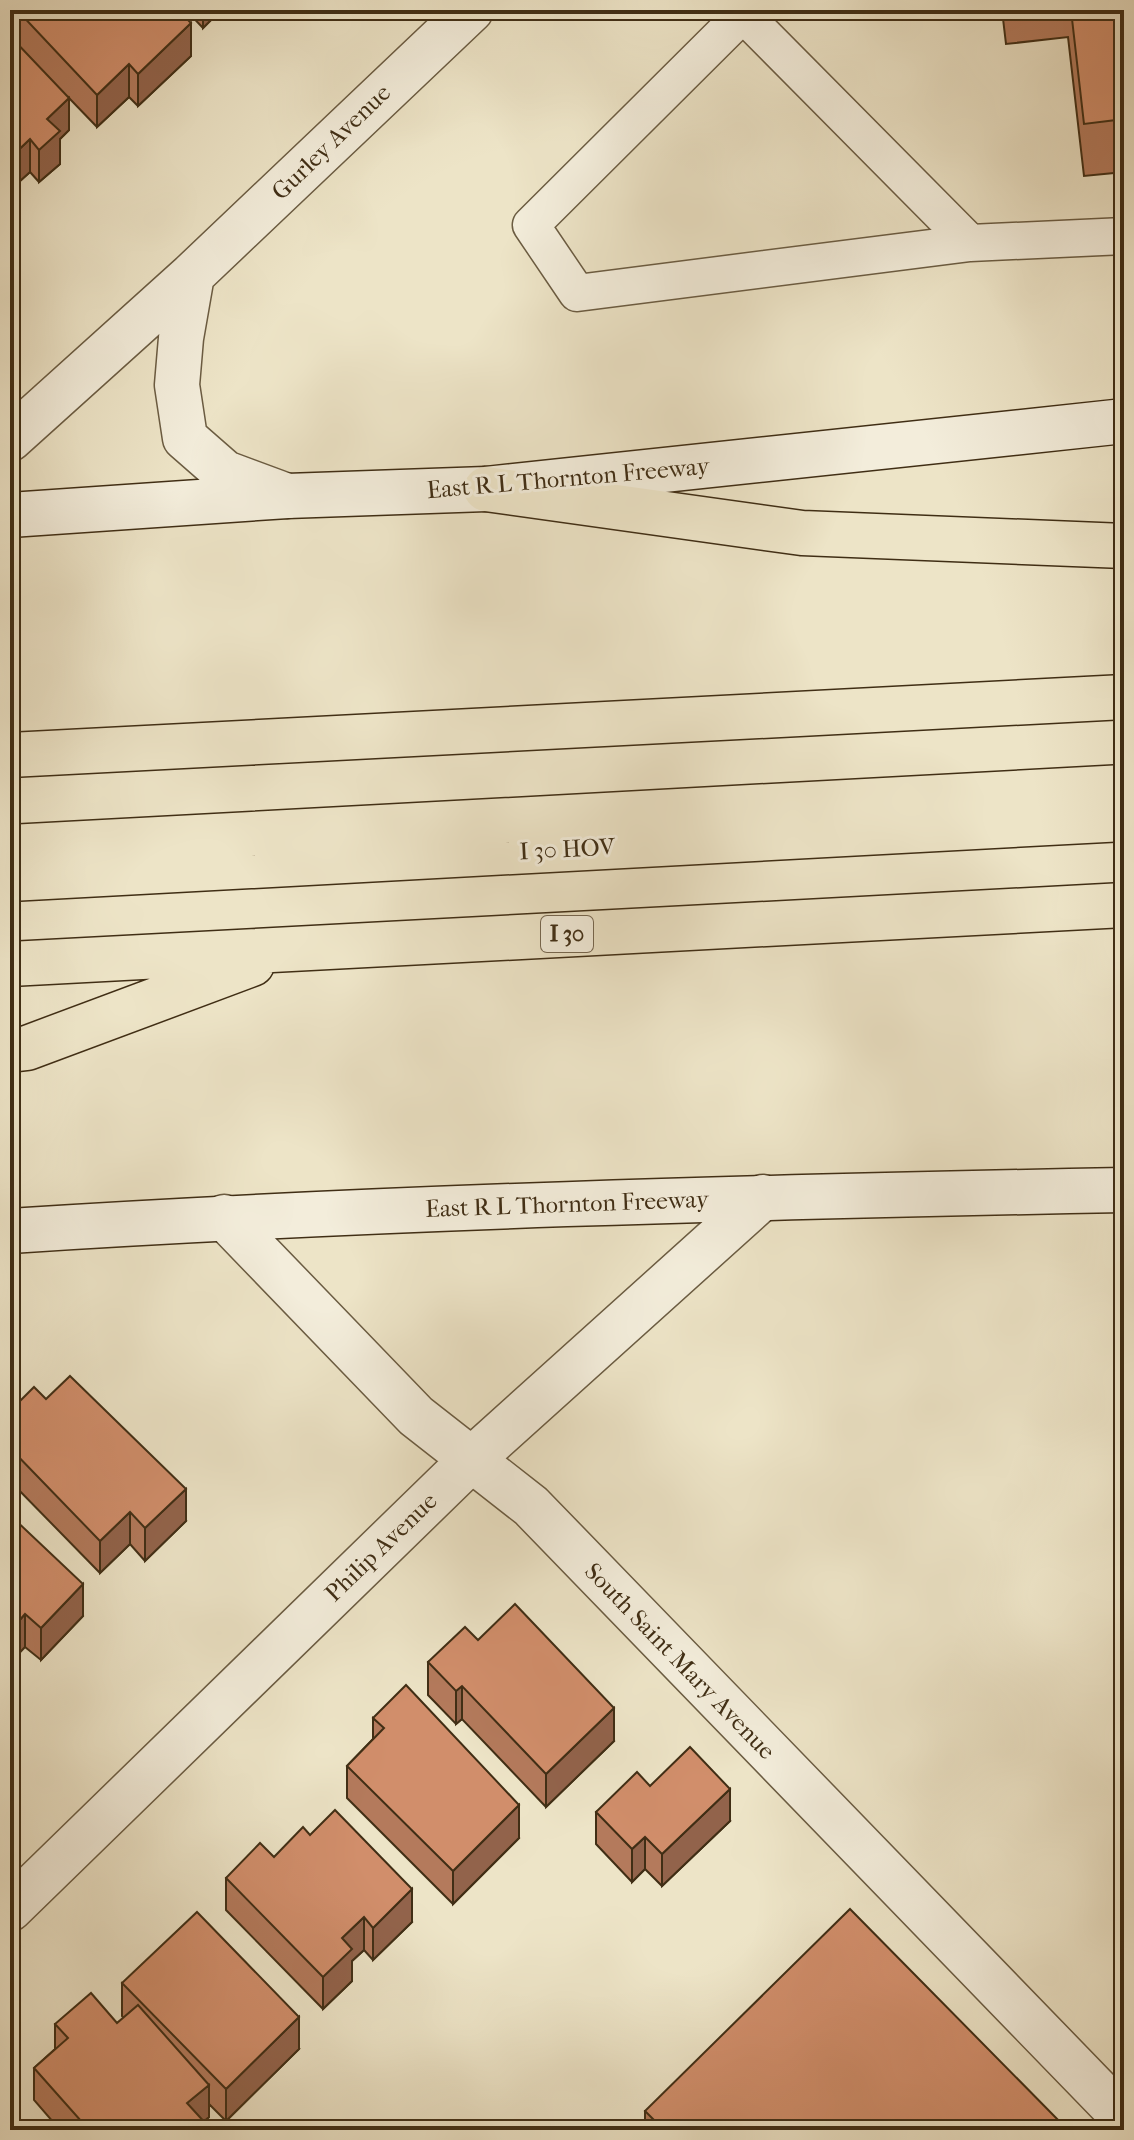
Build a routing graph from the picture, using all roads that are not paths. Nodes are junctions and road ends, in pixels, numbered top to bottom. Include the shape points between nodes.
1 (471, 10) edge
2 (741, 12) edge
3 (1124, 236) edge
4 (970, 243) junction
5 (192, 275) junction
6 (1124, 421) edge
7 (10, 439) edge
8 (486, 489) junction
9 (287, 496) junction
10 (10, 515) edge
11 (1124, 546) edge
12 (1124, 697) edge
13 (10, 755) edge
14 (1124, 787) edge
15 (1124, 819) edge
16 (10, 847) edge
17 (10, 879) edge
18 (1124, 905) edge
19 (294, 949) junction
20 (10, 964) edge
21 (10, 1050) edge
22 (1124, 1190) edge
23 (763, 1197) junction
24 (224, 1217) junction
25 (10, 1231) edge
26 (471, 1460) junction
27 (10, 1909) edge
28 (1124, 2118) edge

1 - 5 street, Gurley Avenue
2 - 4 lane
2 - 4 lane via 531,225 577,293
3 - 4 lane
5 - 7 street, Gurley Avenue
5 - 9 street via 177,385 185,438 225,473
6 - 8 street, East R L Thornton Freeway
8 - 9 street, East R L Thornton Freeway
8 - 11 highway via 802,533
9 - 10 street, East R L Thornton Freeway
12 - 13 highway
14 - 16 highway, I 30 HOV
15 - 17 highway, I 30 HOV
18 - 19 highway, I 30
19 - 20 highway, I 30
19 - 21 highway
22 - 23 street, East R L Thornton Freeway
23 - 24 street, East R L Thornton Freeway
23 - 26 street, Philip Avenue
24 - 25 street, East R L Thornton Freeway
24 - 26 street, South Saint Mary Avenue via 416,1416
26 - 27 street, Philip Avenue
26 - 28 street, South Saint Mary Avenue via 531,1506

